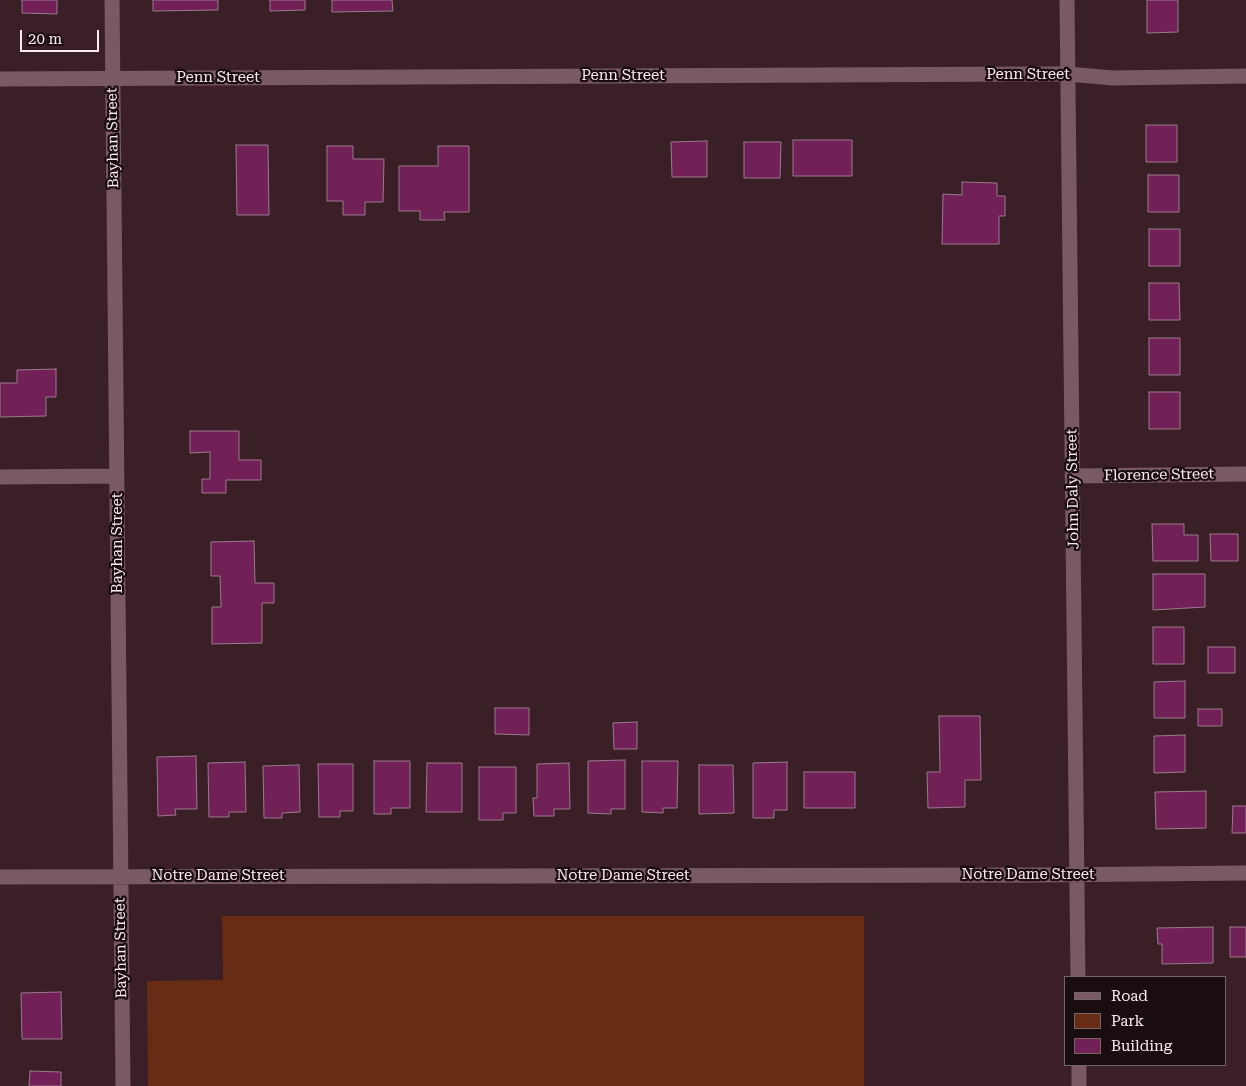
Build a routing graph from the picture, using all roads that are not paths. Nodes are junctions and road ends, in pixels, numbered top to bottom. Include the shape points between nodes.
1 (112, 0) edge
2 (1067, 0) edge
3 (1068, 74) junction
4 (1246, 76) edge
5 (113, 78) junction
6 (0, 79) edge
7 (1246, 474) edge
8 (117, 476) junction
9 (1072, 476) junction
10 (0, 477) edge
11 (1246, 873) edge
12 (1077, 875) junction
13 (120, 876) junction
14 (0, 877) edge
15 (1078, 976) edge
16 (1079, 1066) edge
17 (123, 1086) edge
18 (1079, 1086) edge

1 - 5 street, Bayhan Street
2 - 3 street, John Daly Street
3 - 4 street, Penn Street via 1113,78
3 - 5 street, Penn Street
3 - 9 street, John Daly Street
5 - 6 street, Penn Street
5 - 8 street, Bayhan Street
7 - 9 street, Florence Street
8 - 10 street
8 - 13 street, Bayhan Street
9 - 12 street, John Daly Street
11 - 12 street, Notre Dame Street
12 - 13 street, Notre Dame Street
12 - 15 street, John Daly Street
13 - 14 street, Notre Dame Street
13 - 17 street, Bayhan Street
16 - 18 street

